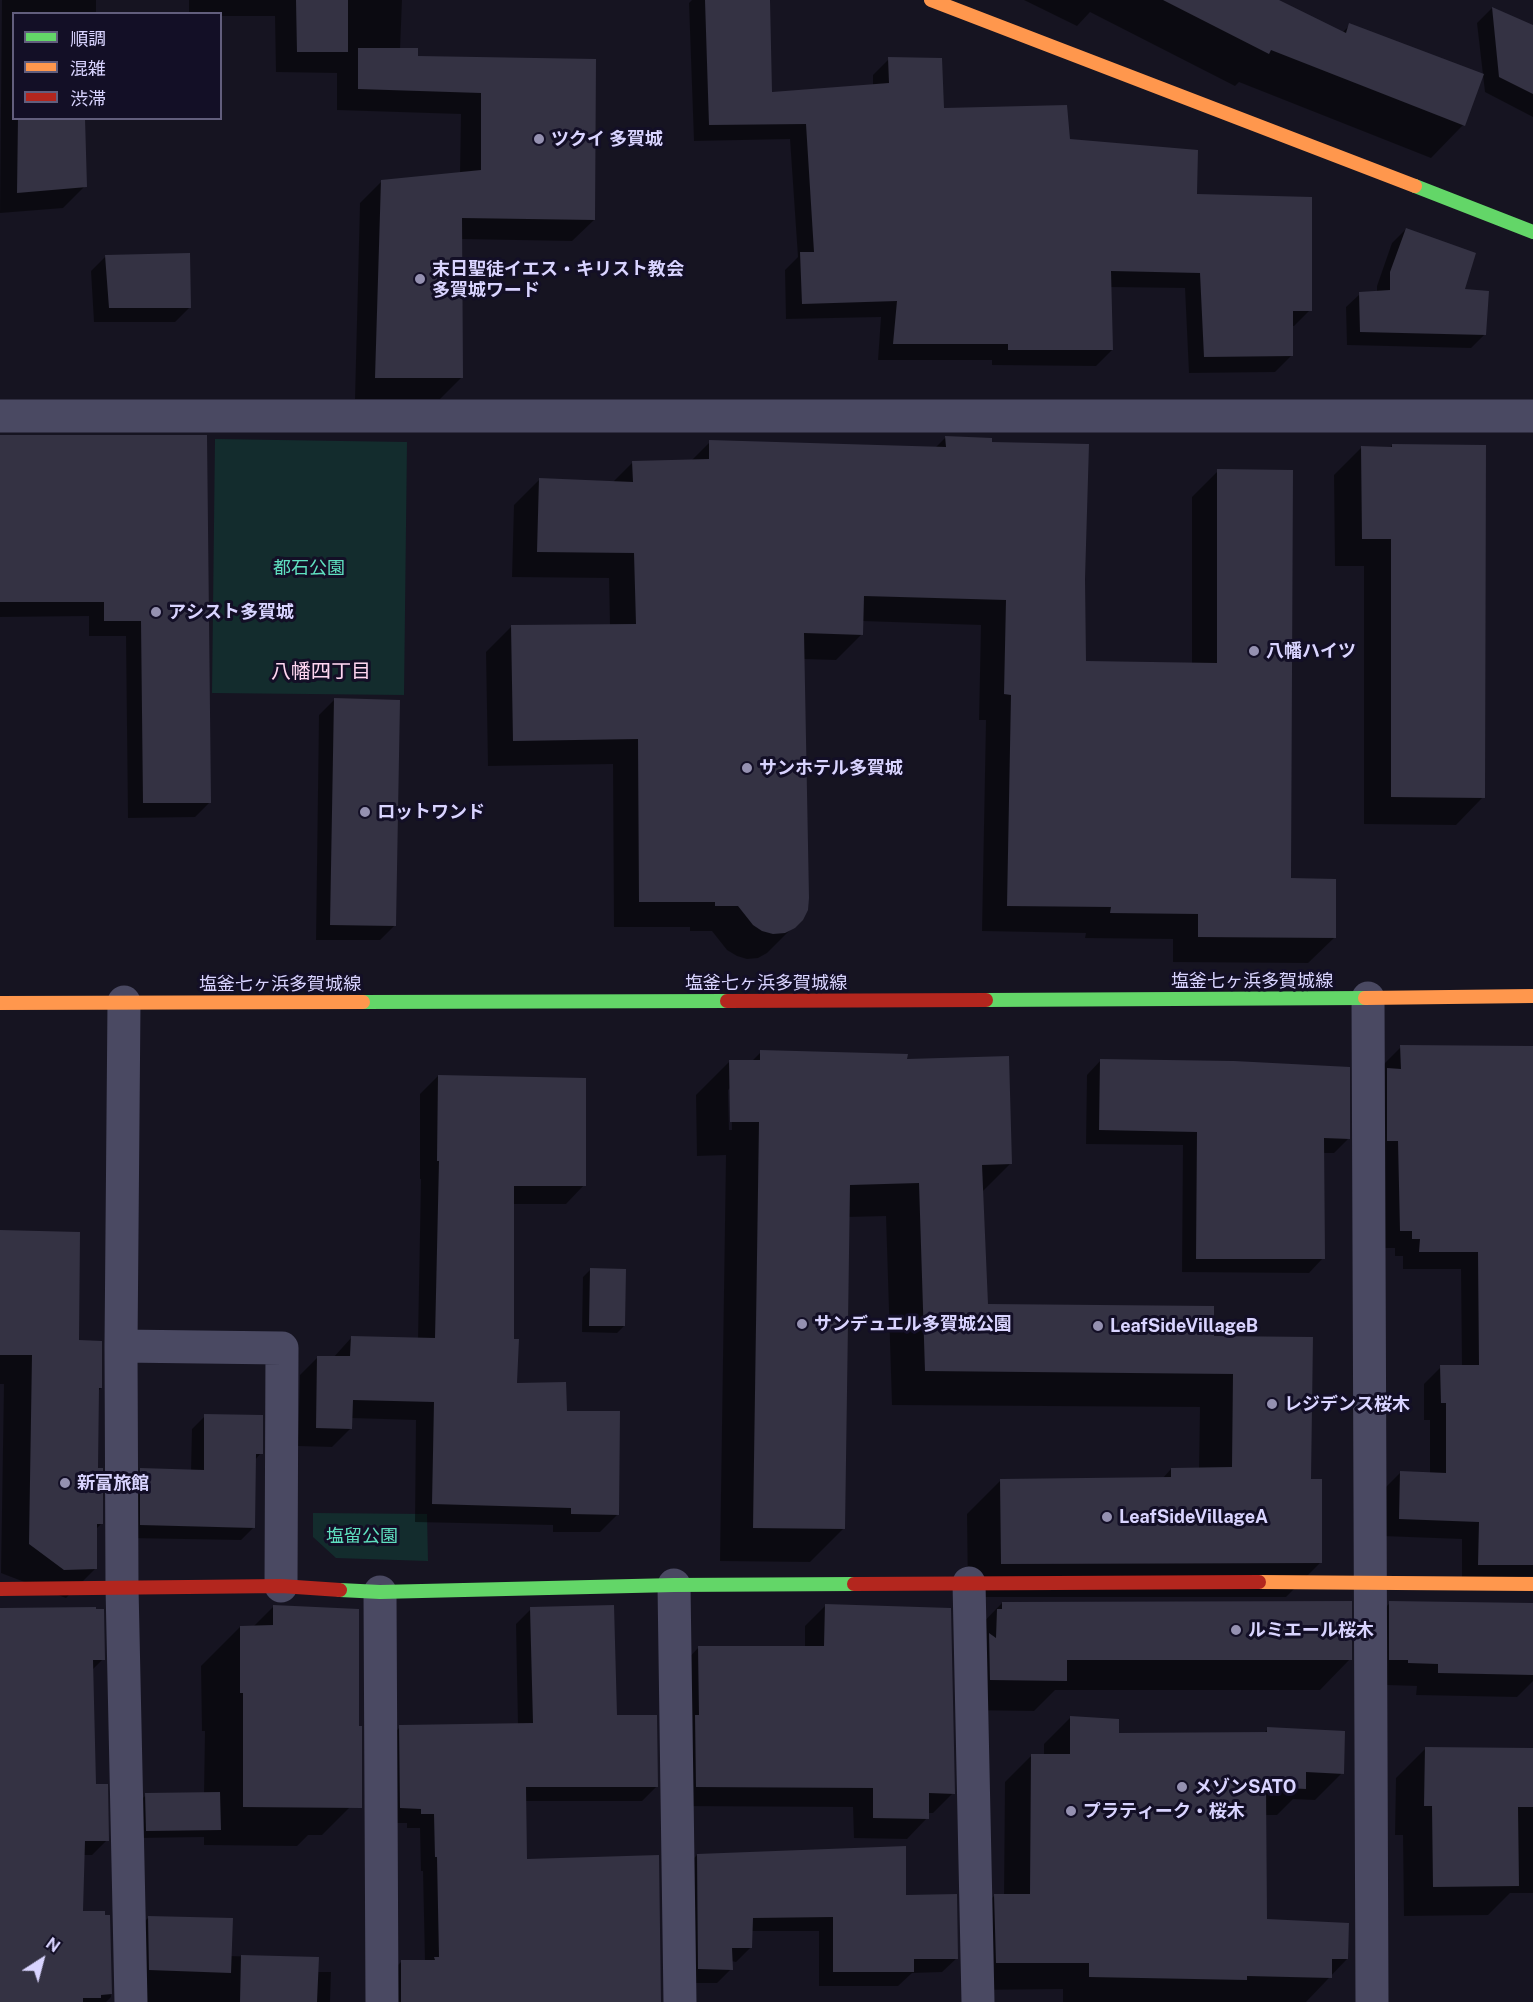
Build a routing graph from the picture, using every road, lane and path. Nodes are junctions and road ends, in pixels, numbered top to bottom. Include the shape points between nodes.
1 (931, 0) edge
2 (1533, 232) edge
3 (0, 416) edge
4 (1533, 416) edge
5 (1533, 996) edge
6 (1368, 998) junction
7 (124, 1002) junction
8 (0, 1003) edge
9 (121, 1346) junction
10 (1369, 1582) junction
11 (969, 1583) junction
12 (1533, 1584) edge
13 (674, 1585) junction
14 (281, 1586) junction
15 (122, 1587) junction
16 (0, 1588) edge
17 (380, 1592) junction
18 (131, 2002) edge
19 (382, 2002) edge
20 (680, 2002) edge
21 (978, 2002) edge
22 (1372, 2002) edge

1 - 2 street
3 - 4 street
5 - 6 street, 塩釜七ヶ浜多賀城線
6 - 7 street, 塩釜七ヶ浜多賀城線
6 - 10 street
7 - 8 street, 塩釜七ヶ浜多賀城線
7 - 9 street
9 - 14 street via 282,1348
9 - 15 street
10 - 11 street
10 - 12 street
10 - 22 street
11 - 13 street
11 - 21 street
13 - 17 street
13 - 20 street
14 - 15 street
14 - 17 street
15 - 16 street
15 - 18 street
17 - 19 street

